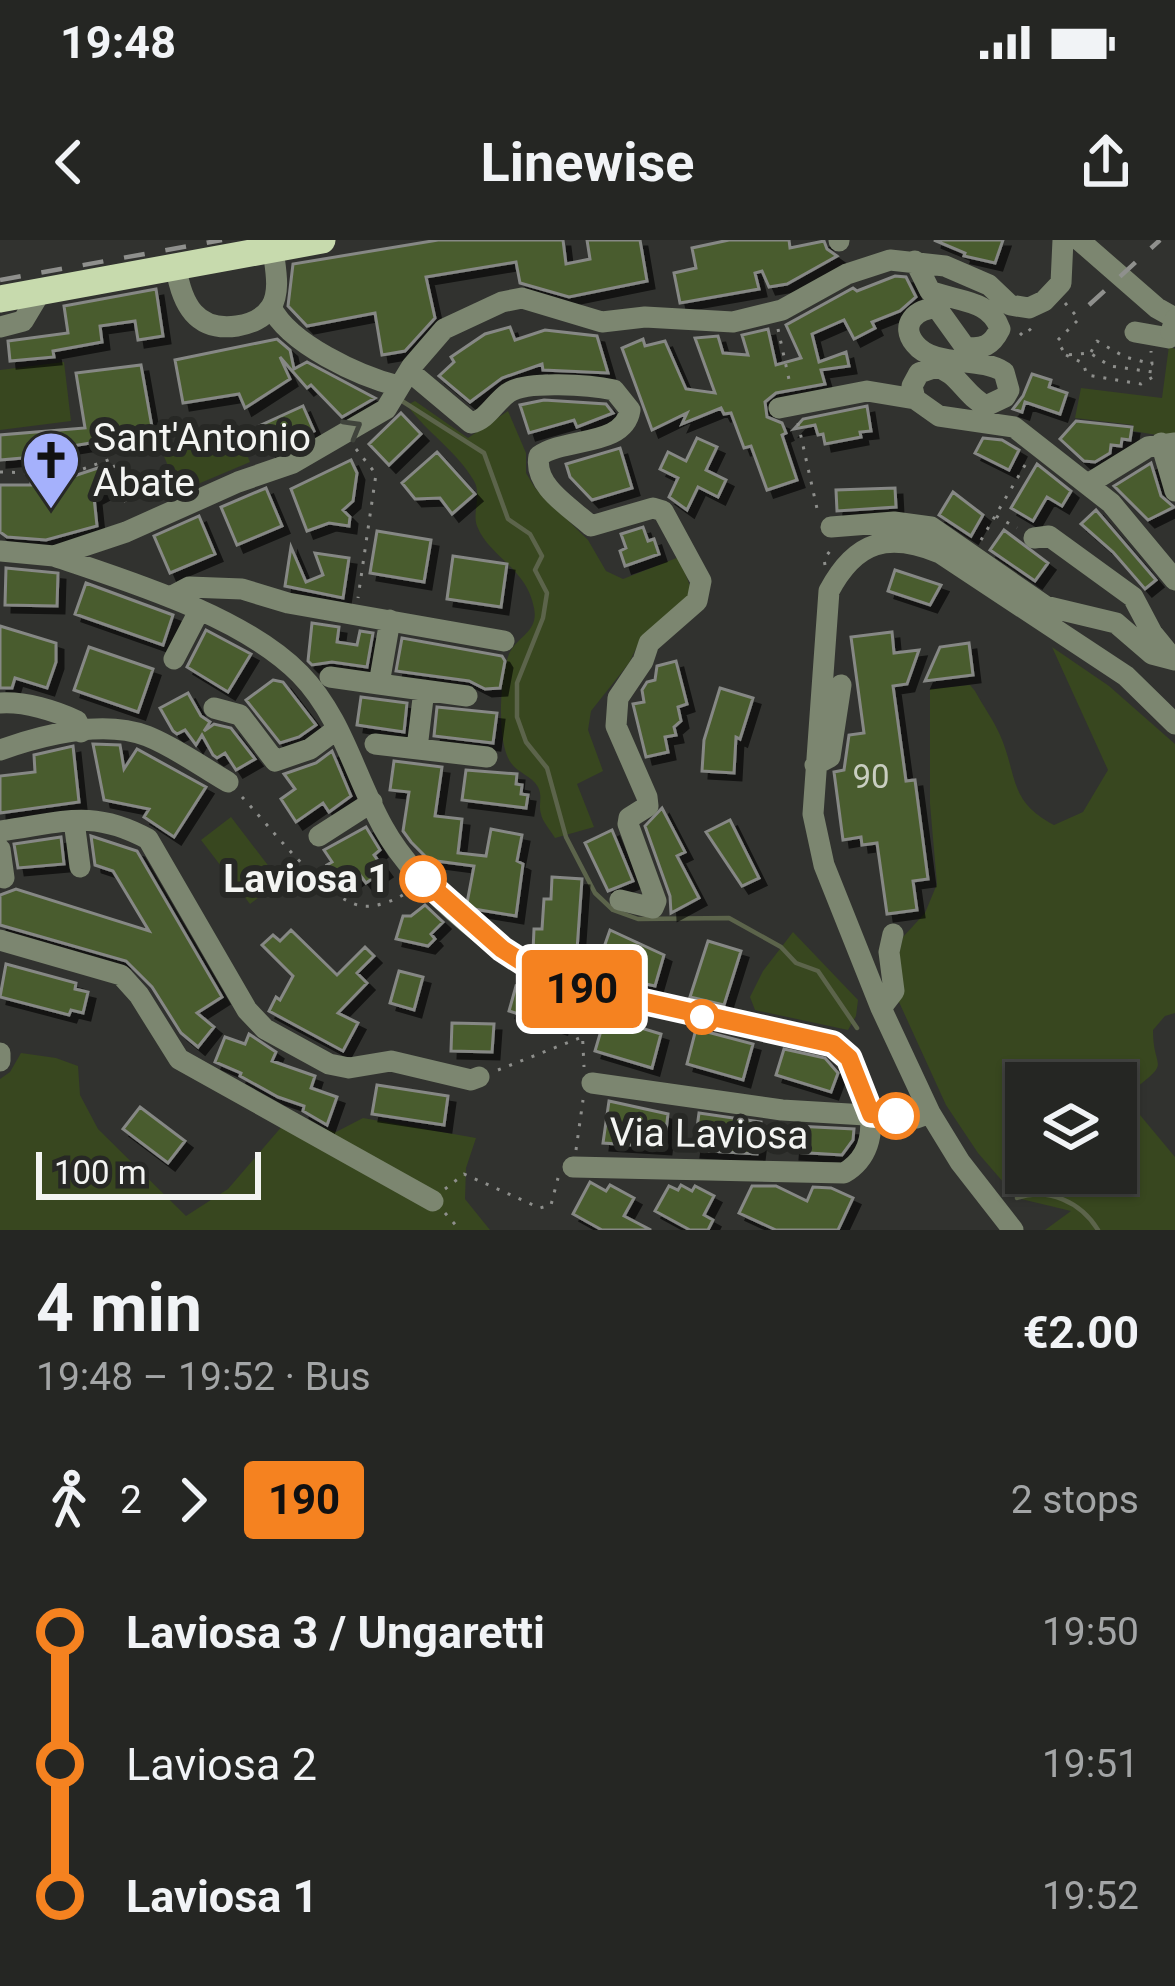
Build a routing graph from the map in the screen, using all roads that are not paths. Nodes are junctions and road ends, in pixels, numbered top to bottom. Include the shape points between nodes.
1 (322, 240) edge
2 (1064, 240) edge
3 (1079, 240) edge
4 (273, 249) junction
5 (915, 261) junction
6 (176, 268) junction
7 (41, 291) junction
8 (0, 299) edge
9 (271, 308) junction
10 (0, 327) edge
11 (1173, 329) edge
12 (1135, 332) dead end
13 (403, 379) junction
14 (915, 400) junction
15 (787, 407) road end
16 (1168, 443) edge
17 (1088, 484) junction
18 (1175, 491) edge
19 (826, 526) road end
20 (1034, 538) road end
21 (0, 550) edge
22 (54, 556) junction
23 (1175, 580) edge
24 (172, 596) junction
25 (199, 611) junction
26 (389, 620) junction
27 (504, 641) dead end
28 (174, 659) dead end
29 (1174, 660) edge
30 (330, 677) dead end
31 (380, 684) junction
32 (841, 685) dead end
33 (424, 690) junction
34 (467, 696) dead end
35 (0, 703) edge
36 (214, 708) dead end
37 (1175, 724) edge
38 (334, 725) junction
39 (81, 732) junction
40 (271, 740) dead end
41 (375, 744) dead end
42 (417, 748) junction
43 (0, 750) edge
44 (488, 757) dead end
45 (814, 765) junction
46 (229, 782) road end
47 (372, 802) junction
48 (74, 821) junction
49 (0, 831) edge
50 (319, 836) dead end
51 (0, 849) edge
52 (80, 867) dead end
53 (4, 878) dead end
54 (620, 900) dead end
55 (893, 934) dead end
56 (0, 940) edge
57 (881, 1008) junction
58 (479, 1077) road end
59 (589, 1083) road end
60 (931, 1113) junction
61 (871, 1114) junction
62 (573, 1166) road end
63 (434, 1201) road end
64 (1013, 1230) edge

1 - 4 main road
2 - 5 street via 1060,283 1029,308 945,266
3 - 11 street
4 - 6 main road
4 - 9 street
5 - 13 street via 860,268 774,313 734,322 602,322 522,298 502,302 444,329
5 - 14 street via 930,291 986,306 1000,328 990,344 964,347 937,308 923,308 909,326 911,340 943,358 994,366 1009,390 986,406 936,367 919,373
6 - 7 main road
6 - 9 street via 184,301 207,325 247,323
7 - 8 main road
7 - 10 street via 23,321
9 - 13 street via 279,325 328,358 369,378
11 - 12 street
22 -> 13 street via 293,464 386,409
13 - 54 street via 471,423 529,385 614,390 630,410 618,432 550,448 537,468 591,526 663,511 701,581 697,601 650,643 618,698 616,726 648,806 628,824 656,901 640,908
14 - 15 street via 866,391
14 - 17 street via 939,416 1014,427
16 - 17 street
16 - 18 street
17 - 23 street
19 - 29 street via 921,515 1045,606 1116,622 1152,654
20 - 29 street via 1049,536 1133,597
21 - 22 street
22 - 24 street, Via Laviosa
24 - 25 street, Via Laviosa
24 - 26 street via 220,586
25 - 28 street
25 - 38 street, Via Laviosa via 301,676
26 - 27 street
26 - 31 street
30 - 31 street
31 - 33 street
32 - 45 street via 830,757
33 - 34 street
33 - 42 street
35 - 39 street via 68,717
36 - 38 street via 240,715 275,761 310,748
37 - 45 street via 1126,676 940,554 899,541 863,550 829,591
38 - 40 street via 282,753
38 - 47 street, Via Laviosa
39 - 43 street
39 - 46 street via 147,736
41 - 42 street
42 - 44 street
45 - 57 street via 816,838
47 - 50 street
47 - 61 street, Via Laviosa via 423,879 529,967 597,993 833,1044 849,1058
48 - 49 street
48 - 52 street
48 - 58 street via 99,818 148,839 265,1028 328,1064 391,1061
51 - 53 street
55 - 57 street via 894,991
56 - 63 street via 121,975 178,1059
57 - 60 street
59 - 61 street, Via Laviosa
60 - 61 street, Via Laviosa
60 - 64 street
61 - 62 street, Via Laviosa via 872,1139 844,1173

